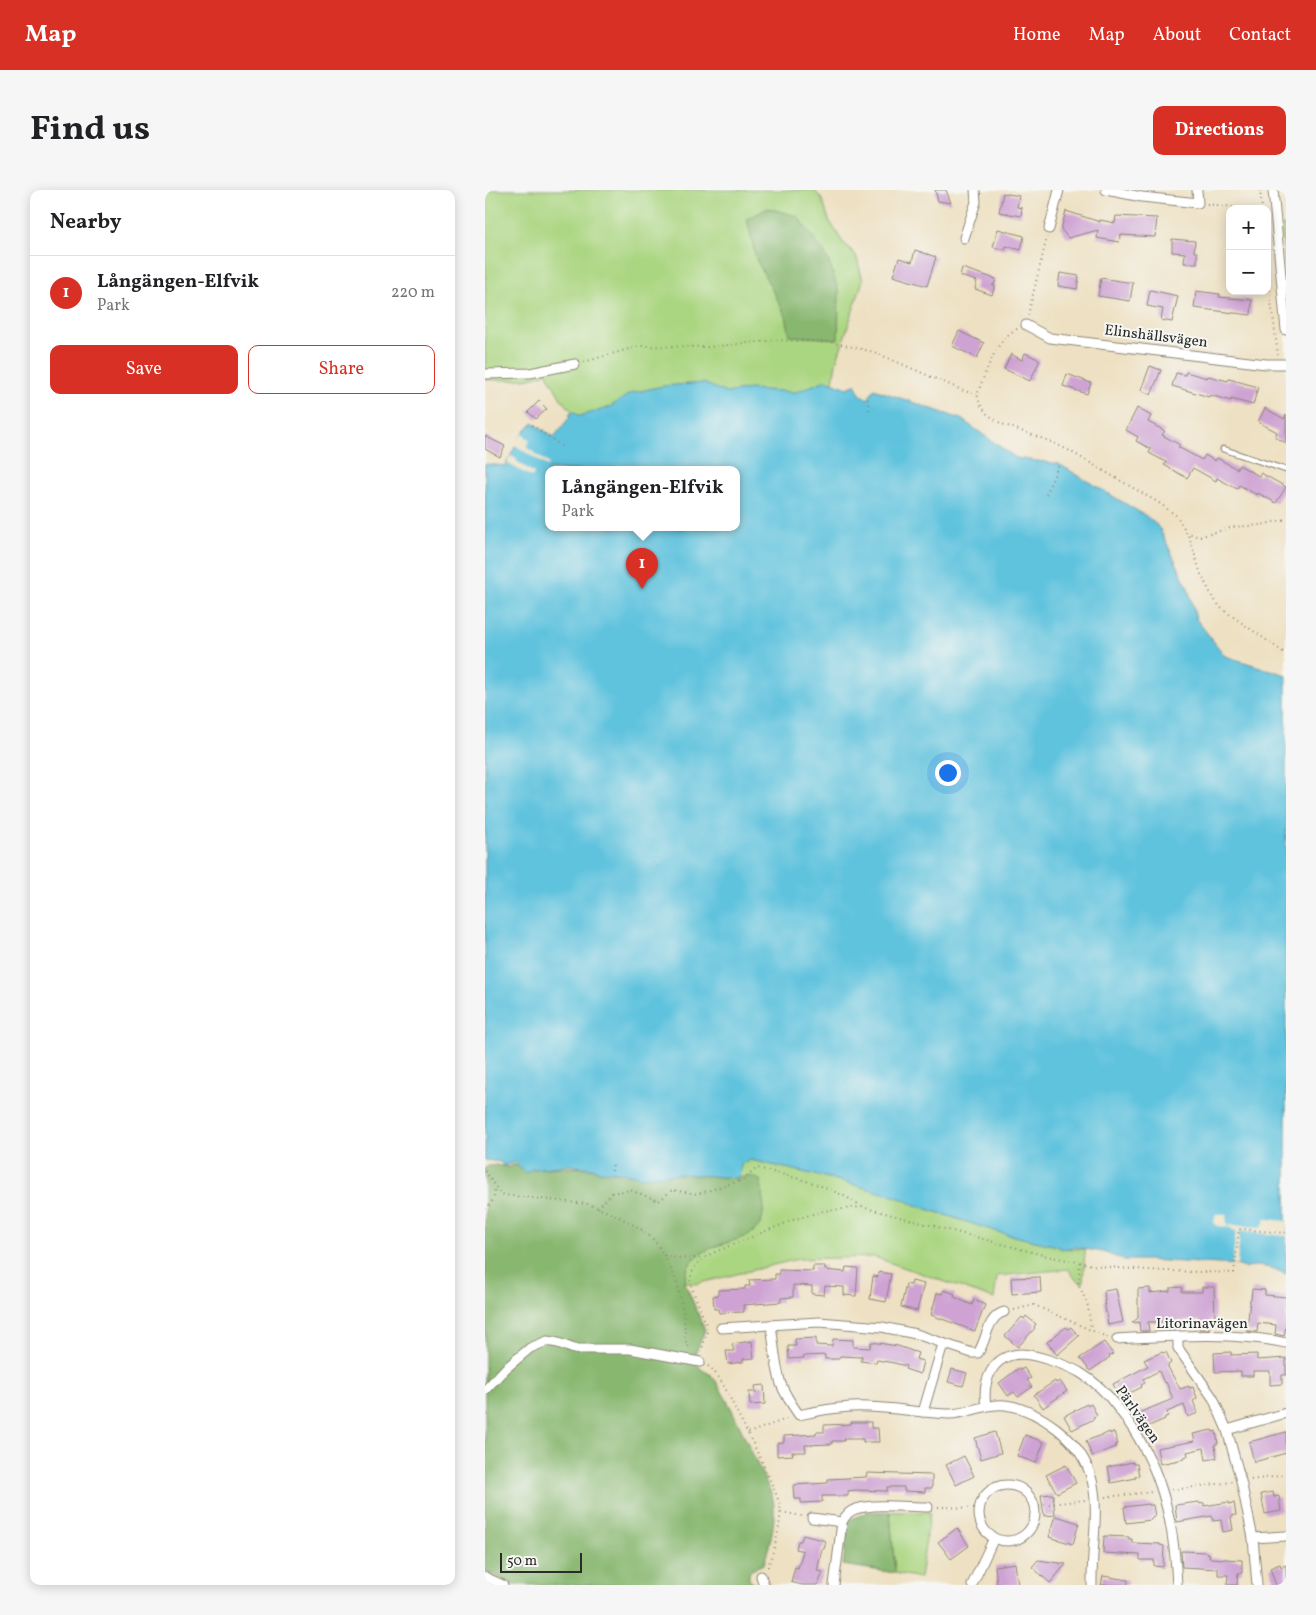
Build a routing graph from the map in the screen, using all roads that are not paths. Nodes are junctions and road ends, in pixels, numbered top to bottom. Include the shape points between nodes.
1 (975, 190) edge
2 (1059, 190) edge
3 (1106, 190) edge
4 (1197, 190) edge
5 (1273, 190) edge
6 (1275, 212) junction
7 (1286, 213) edge
8 (1049, 229) road end
9 (964, 238) dead end
10 (1026, 325) road end
11 (1286, 330) edge
12 (575, 364) road end
13 (1282, 365) edge
14 (485, 374) edge
15 (1223, 449) dead end
16 (1286, 470) edge
17 (1004, 1312) road end
18 (771, 1325) junction
19 (721, 1328) dead end
20 (1178, 1337) junction
21 (1117, 1339) road end
22 (1286, 1343) edge
23 (943, 1344) junction
24 (700, 1362) road end
25 (485, 1390) edge
26 (986, 1406) junction
27 (923, 1412) junction
28 (1286, 1413) edge
29 (1227, 1430) junction
30 (929, 1507) road end
31 (812, 1518) road end
32 (841, 1522) junction
33 (1286, 1536) edge
34 (994, 1538) junction
35 (1253, 1538) junction
36 (761, 1576) road end
37 (485, 1577) edge
38 (503, 1585) edge
39 (765, 1585) edge
40 (834, 1585) edge
41 (972, 1585) edge
42 (1093, 1585) edge
43 (1177, 1585) edge
44 (1257, 1585) edge

1 - 9 street via 975,202
2 - 8 street
3 - 4 street via 1198,202
5 - 6 street
6 - 7 street
6 - 11 street
10 - 13 street, Elinshällsvägen via 1050,338
12 - 14 street via 530,373
15 - 16 lane
17 - 23 street via 993,1319 978,1353
18 - 19 street
18 - 23 street via 819,1322 882,1327
18 - 27 street via 781,1384 799,1415 852,1407
20 - 21 street, Litorinavägen
20 - 22 street, Litorinavägen via 1245,1337
20 - 29 street via 1178,1348 1213,1398
23 - 27 street
24 - 25 street via 629,1349 575,1349 547,1341 530,1348
26 - 27 street via 951,1414
26 - 42 street via 1004,1405 1035,1414 1067,1437 1084,1460 1093,1480 1096,1498
26 - 43 street, Pärlvägen via 984,1394 990,1371 1000,1360 1021,1354 1049,1360 1078,1372 1100,1388 1117,1406 1151,1459 1163,1491
28 - 29 street
29 - 35 street
30 - 32 street via 854,1509
31 - 32 street
32 - 40 street
33 - 35 street
34 - 34 street via 981,1526 979,1508 982,1499 995,1486 1016,1486 1031,1498 1033,1521 1024,1535 1014,1540
34 - 41 street
35 - 44 street
36 - 39 street
37 - 38 street

